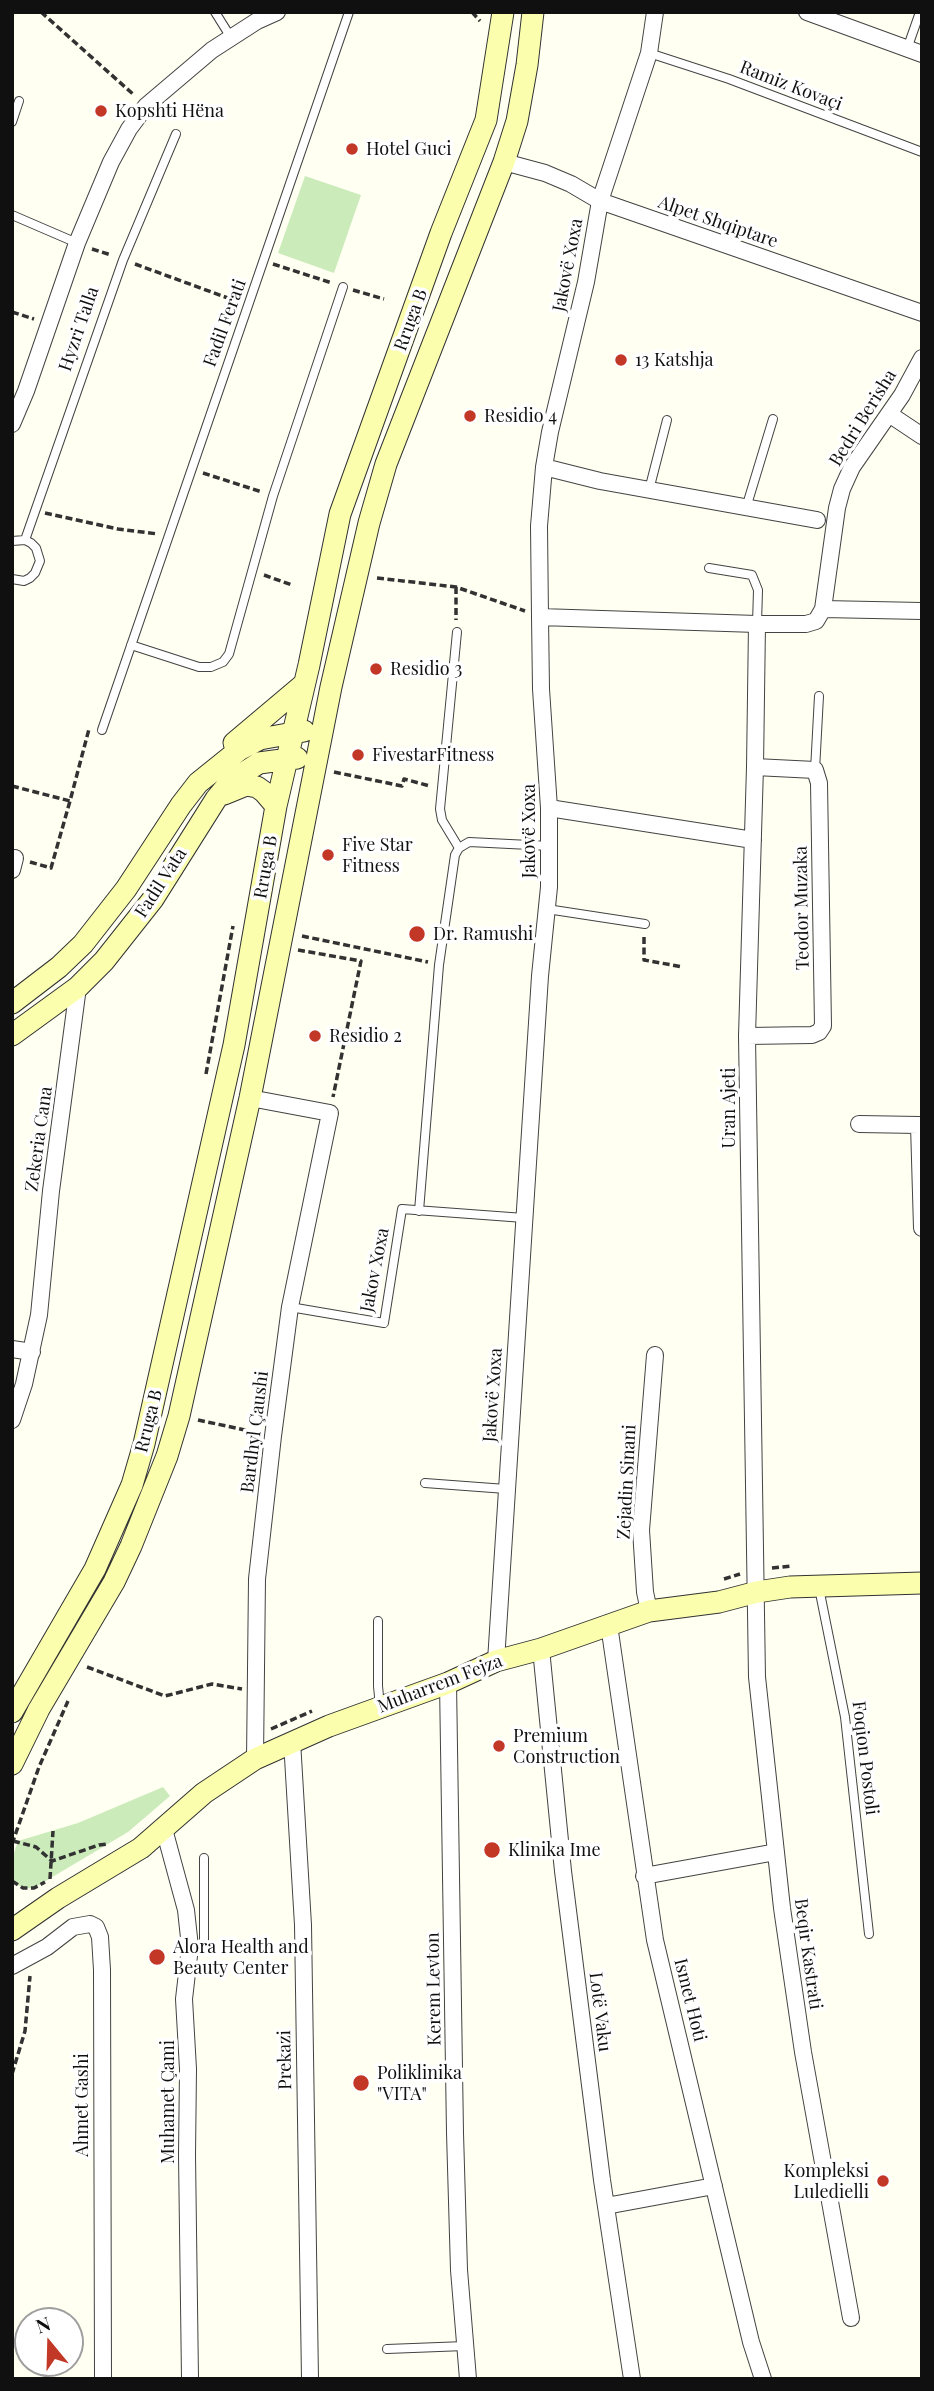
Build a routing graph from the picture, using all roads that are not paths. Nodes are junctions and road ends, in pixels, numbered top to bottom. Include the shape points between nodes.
1 (215, 12) edge
2 (276, 12) edge
3 (349, 12) edge
4 (533, 12) edge
5 (655, 12) edge
6 (807, 12) edge
7 (919, 12) edge
8 (495, 16) edge
9 (230, 36) junction
10 (914, 52) edge
11 (649, 53) junction
12 (19, 101) dead end
13 (12, 122) edge
14 (176, 134) dead end
15 (922, 152) edge
16 (504, 162) junction
17 (600, 201) junction
18 (12, 215) edge
19 (77, 243) junction
20 (343, 287) road end
21 (922, 313) edge
22 (922, 358) edge
23 (889, 414) junction
24 (667, 419) dead end
25 (773, 419) dead end
26 (12, 424) edge
27 (922, 436) edge
28 (544, 467) junction
29 (649, 489) junction
30 (746, 508) junction
31 (817, 520) dead end
32 (25, 540) junction
33 (12, 541) edge
34 (709, 569) dead end
35 (12, 579) edge
36 (922, 611) edge
37 (819, 615) junction
38 (540, 617) junction
39 (757, 624) junction
40 (457, 632) road end
41 (131, 645) junction
42 (304, 684) junction
43 (819, 696) dead end
44 (323, 729) junction
45 (102, 730) road end
46 (292, 733) junction
47 (286, 760) junction
48 (316, 762) junction
49 (755, 767) junction
50 (815, 770) junction
51 (198, 783) junction
52 (216, 799) junction
53 (276, 806) junction
54 (549, 808) junction
55 (753, 840) junction
56 (550, 846) junction
57 (459, 848) junction
58 (547, 909) junction
59 (645, 924) road end
60 (78, 987) junction
61 (12, 1003) edge
62 (12, 1035) edge
63 (747, 1036) junction
64 (250, 1098) junction
65 (859, 1124) dead end
66 (419, 1211) junction
67 (524, 1218) junction
68 (922, 1228) edge
69 (290, 1307) junction
70 (12, 1349) edge
71 (32, 1352) junction
72 (655, 1355) dead end
73 (12, 1420) edge
74 (425, 1483) dead end
75 (506, 1489) junction
76 (922, 1583) edge
77 (819, 1587) junction
78 (757, 1592) junction
79 (649, 1611) junction
80 (378, 1620) dead end
81 (609, 1625) junction
82 (541, 1649) junction
83 (496, 1661) junction
84 (448, 1683) junction
85 (380, 1707) junction
86 (12, 1712) edge
87 (292, 1741) junction
88 (255, 1759) junction
89 (12, 1764) edge
90 (164, 1829) junction
91 (776, 1852) junction
92 (204, 1858) dead end
93 (644, 1876) junction
94 (12, 1930) edge
95 (869, 1934) dead end
96 (190, 1947) junction
97 (12, 1966) edge
98 (714, 2186) junction
99 (606, 2206) junction
100 (851, 2318) dead end
101 (465, 2346) junction
102 (387, 2349) dead end
103 (103, 2379) edge
104 (190, 2379) edge
105 (310, 2379) edge
106 (468, 2379) edge
107 (632, 2379) edge
108 (763, 2379) edge

1 - 9 lane
2 - 9 street, Hyzri Talla
3 - 41 lane, Fadil Ferati
4 - 16 main road, Rruga B via 517,121
5 - 11 street, Jakovë Xoxa
6 - 10 street
7 - 10 lane
8 - 42 main road, Rruga B via 486,120 340,514
9 - 19 street, Hyzri Talla via 146,106 129,129
11 - 15 lane, Ramiz Kovaçi
11 - 17 street, Jakovë Xoxa
12 - 13 lane
14 - 32 lane, Hyzri Talla via 123,260
16 - 17 street, Alpet Shqiptare via 554,177
16 - 44 main road, Rruga B via 386,464
17 - 21 street, Alpet Shqiptare
17 - 28 street, Jakovë Xoxa
18 - 19 lane
19 - 26 street, Hyzri Talla
20 - 41 lane via 273,496 229,654 223,662 199,667
22 - 23 street, Bedri Berisha
23 - 27 street
23 - 37 street, Bedri Berisha via 842,489
24 - 29 lane
25 - 30 lane
28 - 29 street
28 - 38 street, Jakovë Xoxa
29 - 30 street
30 - 31 street
32 - 33 lane
32 - 35 lane via 36,548 39,568 30,578
34 - 39 lane, Uran Ajeti via 752,575 758,590
36 - 37 street
37 - 39 street via 806,624
38 - 39 street
38 - 54 street, Jakovë Xoxa
39 - 49 street, Uran Ajeti
40 - 57 lane via 440,809
41 - 45 lane, Fadil Ferati
42 - 46 main road, Rruga B
42 - 51 main road via 216,758
43 - 50 lane
44 - 46 main road, Fadil Vata
44 - 48 main road, Rruga B
46 - 47 main road, Rruga B
46 - 51 main road, Fadil Vata via 260,739 239,750
47 - 48 main road, Fadil Vata
47 - 52 main road, Fadil Vata via 260,763 244,771
47 - 53 main road, Rruga B
48 - 64 main road, Rruga B
49 - 50 street
49 - 55 street, Uran Ajeti
50 - 63 street, Teodor Muzaka via 820,798 823,1026 812,1035
51 - 61 main road, Fadil Vata via 83,944
52 - 53 main road via 246,785 257,787
52 - 60 main road, Fadil Vata via 145,910
53 - 86 main road, Rruga B via 234,1045 132,1485 95,1569
54 - 55 street
54 - 56 street, Jakovë Xoxa
55 - 63 street, Uran Ajeti
56 - 57 lane via 469,842
56 - 58 street, Jakovë Xoxa
57 - 66 lane via 439,965
58 - 59 lane
58 - 67 street, Jakovë Xoxa
60 - 62 main road, Fadil Vata
60 - 71 street, Zekeria Cana
63 - 78 street, Uran Ajeti
64 - 69 street, Bardhyl Çaushi via 330,1113
64 - 89 main road, Rruga B via 179,1416 150,1500 114,1581
65 - 68 street via 919,1125
66 - 67 lane
66 - 69 lane, Jakov Xoxa via 402,1209 384,1323
67 - 75 street, Jakovë Xoxa
69 - 88 street, Bardhyl Çaushi via 257,1579
70 - 71 street
71 - 73 street, Zekeria Cana
72 - 79 street, Zejadin Sinani via 641,1530
74 - 75 lane
75 - 83 street, Jakovë Xoxa
76 - 77 main road, Muharrem Fejza
77 - 78 main road, Muharrem Fejza
77 - 95 lane, Foqion Postoli via 845,1717
78 - 79 main road, Muharrem Fejza
78 - 91 street, Beqir Kastrati via 757,1677
79 - 81 main road, Muharrem Fejza
80 - 85 lane
81 - 82 main road, Muharrem Fejza
81 - 93 street, Ismet Hoti
82 - 83 main road, Muharrem Fejza
82 - 99 street, Lotë Vaku via 563,1871
83 - 84 main road, Muharrem Fejza
84 - 85 main road, Muharrem Fejza
84 - 101 street, Kerem Levton via 455,2133
85 - 87 main road, Muharrem Fejza
87 - 88 main road, Muharrem Fejza
87 - 105 street, Prekazi via 303,1925
88 - 90 main road, Muharrem Fejza via 204,1793
90 - 94 main road, Muharrem Fejza
90 - 96 street, Muhamet Çami via 187,1910
91 - 93 street
91 - 100 street, Beqir Kastrati via 803,2052
92 - 96 lane via 204,1950
93 - 98 street, Ismet Hoti
96 - 104 street, Muhamet Çami via 184,1999
97 - 103 street, Ahmet Gashi via 73,1927 90,1924 100,1937
98 - 99 street
98 - 108 street, Ismet Hoti
99 - 107 street, Lotë Vaku
101 - 102 lane
101 - 106 street, Kerem Levton

